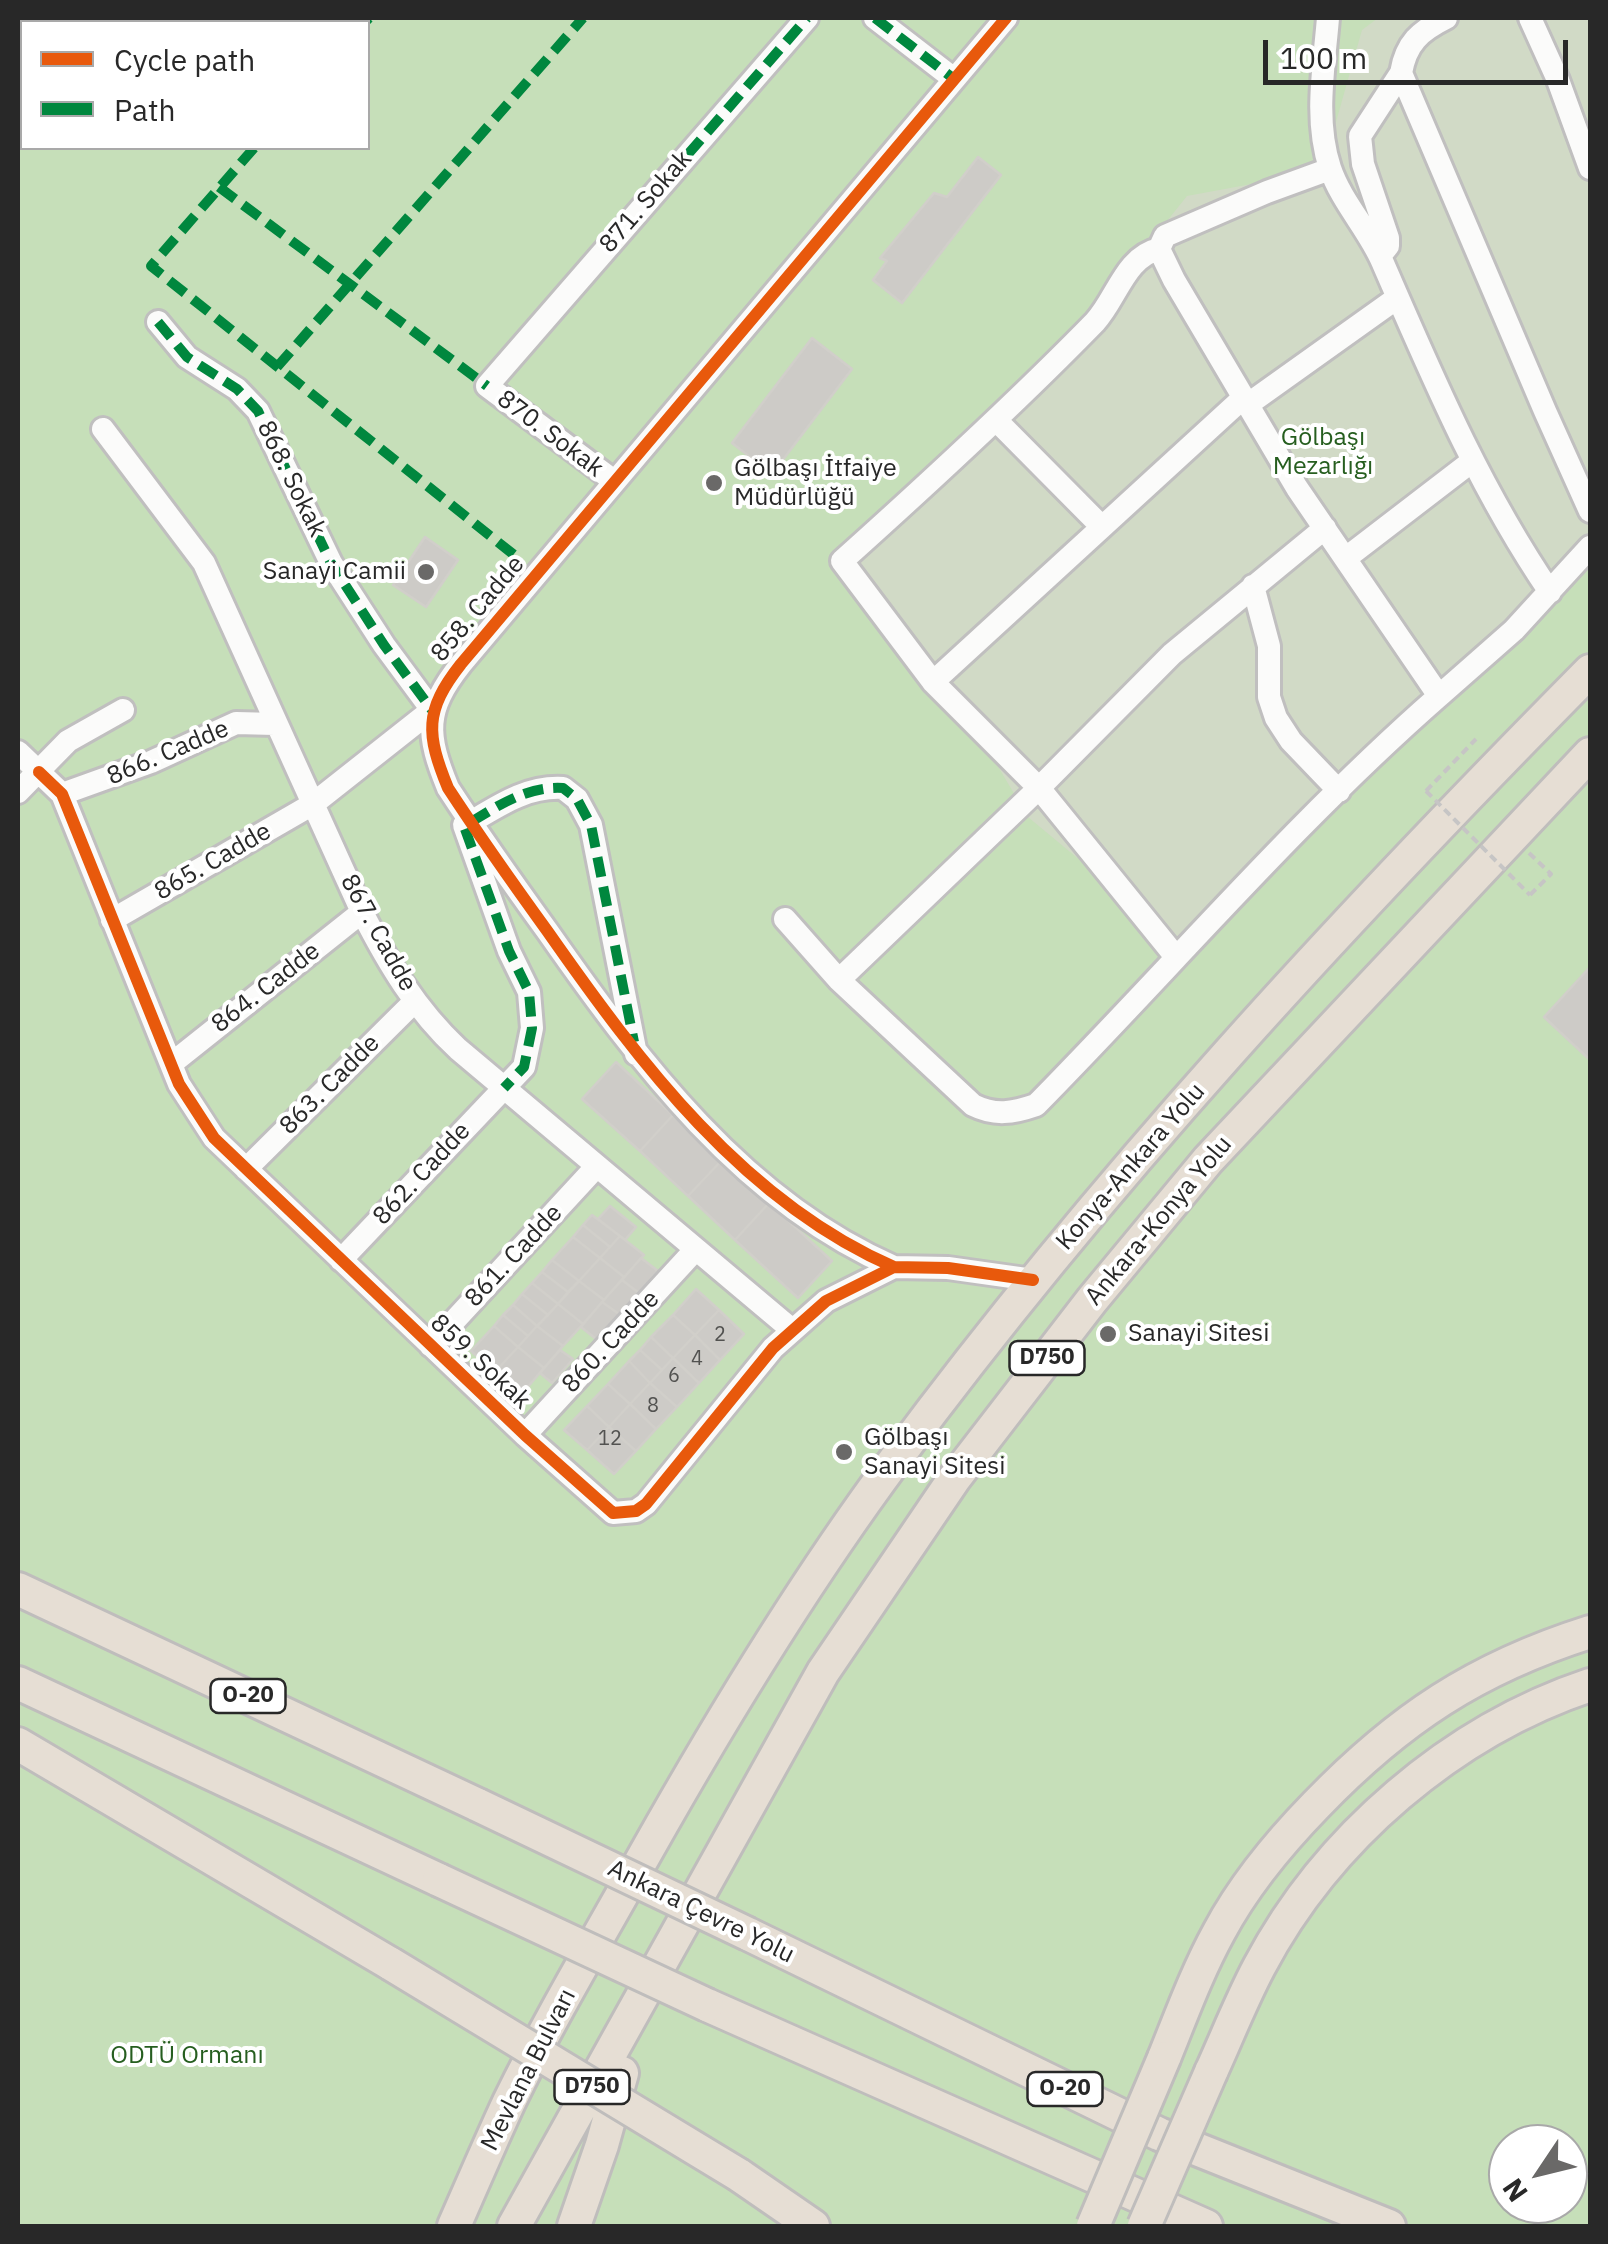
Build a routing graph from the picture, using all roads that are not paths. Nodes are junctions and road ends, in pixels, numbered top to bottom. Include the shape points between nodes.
1 (807, 18) edge
2 (875, 18) edge
3 (1006, 18) edge
4 (1328, 18) edge
5 (1446, 18) edge
6 (1530, 18) edge
7 (1401, 73) junction
8 (954, 80) junction
9 (1590, 168) edge
10 (1330, 169) junction
11 (1159, 249) junction
12 (1380, 256) junction
13 (1397, 298) junction
14 (158, 322) dead end
15 (486, 386) joint
16 (1245, 401) junction
17 (997, 421) junction
18 (103, 429) dead end
19 (1471, 462) junction
20 (614, 481) junction
21 (1590, 511) edge
22 (1102, 528) junction
23 (1325, 528) junction
24 (1590, 547) edge
25 (1346, 558) junction
26 (1253, 586) junction
27 (1550, 592) junction
28 (1590, 672) edge
29 (933, 682) junction
30 (1440, 696) junction
31 (123, 710) dead end
32 (432, 710) junction
33 (275, 724) junction
34 (18, 752) edge
35 (1586, 761) edge
36 (40, 772) junction
37 (1039, 788) junction
38 (1339, 791) junction
39 (18, 792) edge
40 (62, 794) junction
41 (455, 799) junction
42 (313, 804) junction
43 (471, 822) junction
44 (362, 912) junction
45 (784, 918) dead end
46 (112, 920) junction
47 (1176, 957) junction
48 (840, 980) junction
49 (414, 1001) junction
50 (637, 1057) junction
51 (171, 1064) junction
52 (504, 1088) junction
53 (597, 1166) junction
54 (246, 1169) junction
55 (696, 1249) junction
56 (341, 1260) junction
57 (894, 1266) junction
58 (1032, 1280) junction
59 (791, 1329) junction
60 (431, 1346) junction
61 (525, 1435) junction
62 (18, 1589) edge
63 (1590, 1632) edge
64 (18, 1683) edge
65 (1590, 1685) edge
66 (18, 1744) edge
67 (610, 1916) joint
68 (671, 1947) junction
69 (510, 2100) junction
70 (430, 2226) edge
71 (454, 2226) edge
72 (514, 2226) edge
73 (574, 2226) edge
74 (813, 2226) edge
75 (1093, 2226) edge
76 (1144, 2226) edge
77 (1206, 2226) edge
78 (1389, 2226) edge

1 - 15 street, 871. Sokak
2 - 8 street
3 - 8 street, 858. Cadde
4 - 10 street via 1320,114
5 - 7 street via 1415,37
6 - 9 street
7 - 12 street via 1360,136 1388,238
7 - 21 street
8 - 20 street, 858. Cadde
10 - 11 street via 1166,236
10 - 12 street
11 - 16 street
11 - 17 street via 1136,260 1100,316
12 - 13 street
13 - 16 street
13 - 19 street
14 - 32 street, 868. Sokak via 187,357 258,411 331,562
15 - 20 street, 870. Sokak
16 - 22 street
16 - 23 street
17 - 22 street
17 - 29 street via 842,561
18 - 33 street, 867. Cadde via 204,563
19 - 25 street
19 - 27 street
20 - 32 street, 858. Cadde via 461,664
22 - 29 street
23 - 25 street
23 - 26 street
24 - 27 street
25 - 30 street
26 - 37 street via 1127,696
26 - 38 street via 1269,646 1272,708 1291,741
27 - 30 street
28 - 58 highway, Konya-Ankara Yolu / D750 via 1392,874
29 - 37 street
30 - 38 street
31 - 36 street via 68,741
32 - 41 street via 435,757
32 - 42 street
33 - 40 street, 866. Cadde via 236,723
33 - 42 street, 867. Cadde
34 - 36 street
35 - 68 highway, Ankara-Konya Yolu / D750 via 1208,1160 1092,1300 954,1479 824,1672
36 - 39 street
36 - 40 street
37 - 47 street
37 - 48 street
38 - 47 street
40 - 46 street, 859. Sokak
41 - 43 street
41 - 52 street, 862. Cadde via 529,992 532,1028 524,1067
42 - 44 street, 867. Cadde
42 - 46 street, 865. Cadde
43 - 50 street
43 - 50 street via 536,789 564,788 577,799 604,878
44 - 49 street, 867. Cadde
44 - 51 street, 864. Cadde
45 - 48 street
46 - 51 street, 859. Sokak
47 - 48 street via 1036,1105 1005,1113 973,1105
49 - 52 street, 867. Cadde
49 - 54 street, 863. Cadde
50 - 57 street via 730,1154 788,1203
51 - 54 street, 859. Sokak via 203,1123
52 - 53 street, 867. Cadde
52 - 56 street, 862. Cadde
53 - 55 street, 867. Cadde
53 - 60 street, 861. Cadde
54 - 56 street, 859. Sokak
55 - 59 street, 867. Cadde
55 - 61 street, 860. Cadde
56 - 60 street, 859. Sokak
57 - 58 street, 859. Sokak
57 - 59 street, 859. Sokak via 826,1301
58 - 67 highway, Konya-Ankara Yolu / D750 via 892,1463 786,1619
59 - 61 street, 859. Sokak via 636,1511 613,1512
60 - 61 street, 859. Sokak
62 - 78 highway, Ankara Çevre Yolu / O-20, bridge via 1160,2134
63 - 75 highway, bridge via 1506,1663 1394,1730 1262,1866 1219,1930
64 - 77 highway, O-20, bridge via 706,2004
65 - 76 highway, bridge via 1531,1709 1416,1781 1359,1831 1308,1892 1260,1966
66 - 74 highway, bridge via 391,1964
67 - 69 highway, Mevlana Bulvarı / D750
68 - 72 highway, D750
68 - 73 highway
69 - 70 highway
69 - 71 highway, Mevlana Bulvarı / D750

